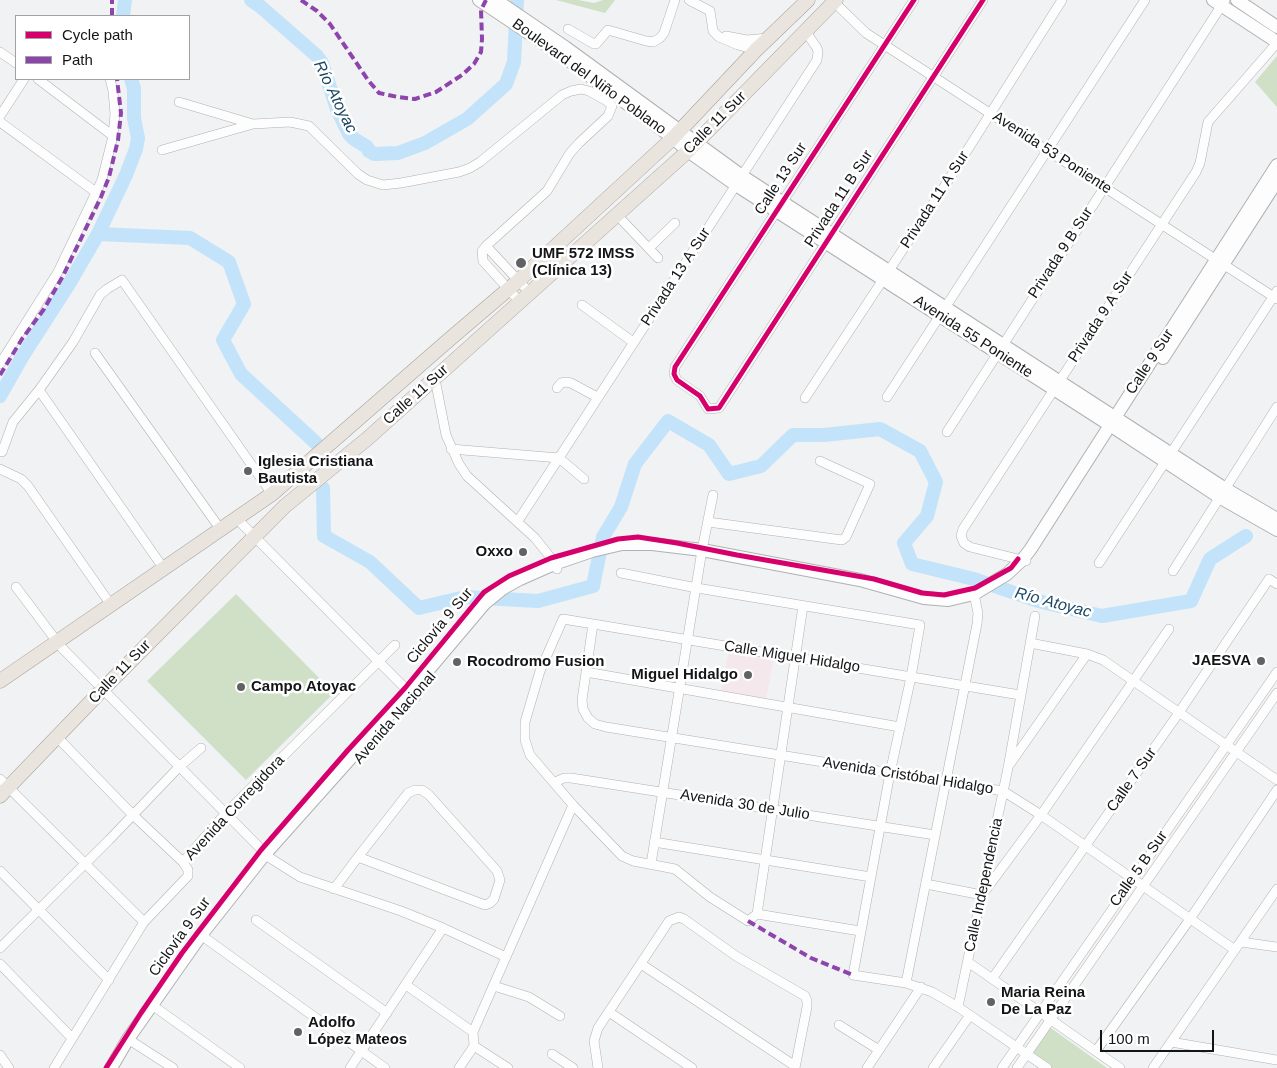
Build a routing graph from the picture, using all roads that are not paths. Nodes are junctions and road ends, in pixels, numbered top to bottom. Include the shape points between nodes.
1 (479, 0) edge
2 (496, 0) edge
3 (675, 0) edge
4 (689, 0) edge
5 (808, 0) edge
6 (914, 0) edge
7 (983, 0) edge
8 (1062, 0) edge
9 (1145, 0) edge
10 (1237, 0) edge
11 (834, 1) edge
12 (1220, 2) edge
13 (1277, 27) edge
14 (568, 28) dead end
15 (712, 31) junction
16 (806, 32) junction
17 (768, 38) junction
18 (1277, 42) edge
19 (884, 45) junction
20 (756, 50) junction
21 (562, 51) junction
22 (0, 52) edge
23 (15, 62) edge
24 (934, 76) junction
25 (23, 80) edge
26 (39, 80) edge
27 (110, 80) edge
28 (178, 102) dead end
29 (991, 114) junction
30 (0, 116) edge
31 (0, 122) edge
32 (253, 124) junction
33 (677, 134) junction
34 (113, 136) junction
35 (692, 147) junction
36 (162, 150) dead end
37 (1048, 150) junction
38 (1277, 165) edge
39 (739, 180) junction
40 (1277, 182) edge
41 (1105, 187) junction
42 (97, 193) junction
43 (779, 206) junction
44 (616, 215) junction
45 (675, 223) dead end
46 (1161, 224) junction
47 (828, 238) junction
48 (649, 248) junction
49 (658, 258) dead end
50 (1220, 262) junction
51 (885, 275) junction
52 (514, 285) junction
53 (1276, 296) edge
54 (525, 298) junction
55 (582, 305) dead end
56 (943, 312) junction
57 (633, 342) junction
58 (999, 348) junction
59 (95, 353) dead end
60 (0, 364) edge
61 (435, 379) junction
62 (1057, 386) junction
63 (557, 388) dead end
64 (39, 390) junction
65 (597, 397) junction
66 (887, 397) dead end
67 (805, 398) dead end
68 (1277, 407) edge
69 (714, 409) joint
70 (1116, 423) junction
71 (947, 432) dead end
72 (451, 449) junction
73 (2, 452) dead end
74 (559, 458) junction
75 (1169, 458) junction
76 (820, 461) dead end
77 (0, 469) edge
78 (584, 479) dead end
79 (1222, 493) junction
80 (272, 494) junction
81 (713, 495) dead end
82 (237, 519) junction
83 (1277, 519) edge
84 (518, 521) junction
85 (708, 522) junction
86 (221, 530) junction
87 (1277, 530) edge
88 (253, 537) junction
89 (701, 553) junction
90 (1025, 561) junction
91 (1099, 563) dead end
92 (555, 566) junction
93 (164, 569) junction
94 (1173, 571) dead end
95 (622, 573) dead end
96 (1273, 582) edge
97 (16, 587) dead end
98 (696, 588) junction
99 (981, 594) junction
100 (111, 605) junction
101 (803, 606) junction
102 (1035, 616) dead end
103 (594, 624) junction
104 (1170, 630) dead end
105 (688, 640) junction
106 (57, 643) junction
107 (1030, 643) junction
108 (395, 645) dead end
109 (1087, 654) junction
110 (796, 657) junction
111 (379, 662) junction
112 (586, 672) junction
113 (1277, 672) edge
114 (911, 677) junction
115 (0, 681) edge
116 (1134, 682) junction
117 (964, 686) junction
118 (680, 688) junction
119 (103, 689) junction
120 (1277, 693) edge
121 (412, 694) junction
122 (1020, 696) junction
123 (788, 707) junction
124 (1178, 714) junction
125 (900, 727) junction
126 (57, 736) junction
127 (672, 737) junction
128 (1225, 745) junction
129 (201, 748) dead end
130 (1236, 752) junction
131 (780, 755) junction
132 (179, 767) junction
133 (1008, 768) junction
134 (890, 773) junction
135 (1277, 780) edge
136 (555, 782) junction
137 (945, 782) junction
138 (3, 787) edge
139 (1277, 790) edge
140 (1003, 791) junction
141 (663, 792) junction
142 (573, 805) junction
143 (772, 809) junction
144 (226, 813) junction
145 (133, 815) junction
146 (1041, 815) junction
147 (880, 826) junction
148 (935, 835) junction
149 (654, 842) junction
150 (1085, 847) junction
151 (268, 856) junction
152 (358, 858) junction
153 (764, 860) junction
154 (183, 862) junction
155 (86, 863) junction
156 (651, 864) junction
157 (0, 871) edge
158 (871, 877) junction
159 (1132, 879) junction
160 (926, 884) junction
161 (1143, 887) junction
162 (334, 890) junction
163 (1276, 893) edge
164 (982, 895) junction
165 (39, 909) junction
166 (757, 914) junction
167 (1190, 919) junction
168 (256, 920) dead end
169 (144, 922) junction
170 (443, 928) junction
171 (860, 931) junction
172 (204, 937) junction
173 (1241, 942) junction
174 (1277, 947) edge
175 (0, 948) edge
176 (1235, 950) junction
177 (506, 957) junction
178 (968, 962) junction
179 (0, 964) edge
180 (641, 964) junction
181 (992, 979) junction
182 (109, 980) junction
183 (906, 984) junction
184 (406, 985) junction
185 (494, 986) junction
186 (921, 988) junction
187 (155, 1007) junction
188 (958, 1007) junction
189 (609, 1012) junction
190 (1040, 1012) junction
191 (387, 1013) junction
192 (970, 1015) junction
193 (560, 1016) dead end
194 (1051, 1019) junction
195 (840, 1024) dead end
196 (474, 1032) junction
197 (72, 1038) junction
198 (132, 1041) junction
199 (1171, 1042) junction
200 (474, 1046) junction
201 (1017, 1047) junction
202 (879, 1050) junction
203 (1096, 1051) junction
204 (361, 1052) junction
205 (552, 1054) dead end
206 (1027, 1054) junction
207 (0, 1055) edge
208 (156, 1055) junction
209 (1277, 1060) edge
210 (795, 1067) edge
211 (9, 1068) edge
212 (54, 1068) edge
213 (111, 1068) edge
214 (120, 1068) edge
215 (157, 1068) edge
216 (173, 1068) edge
217 (240, 1068) edge
218 (350, 1068) edge
219 (385, 1068) edge
220 (459, 1068) edge
221 (508, 1068) edge
222 (573, 1068) edge
223 (598, 1068) edge
224 (692, 1068) edge
225 (867, 1068) edge
226 (933, 1068) edge
227 (1002, 1068) edge
228 (1017, 1068) edge
229 (1047, 1068) edge
230 (1120, 1068) edge
231 (1153, 1068) edge

1 - 21 main road, Boulevard del Niño Poblano
2 - 21 main road, Boulevard del Niño Poblano
3 - 14 street via 664,34 653,42 608,30 594,44
4 - 15 street via 710,12
5 - 17 main road, Calle 11 Sur
6 - 19 street, Calle 13 Sur
7 - 24 street, Privada 11 B Sur
8 - 29 street, Privada 11 A Sur
9 - 37 street
10 - 13 main road
11 - 16 main road, Calle 11 Sur
11 - 19 street, Avenida 53 Poniente via 858,27
12 - 18 main road
12 - 41 street, Privada 9 B Sur
15 - 17 street via 741,39
15 - 20 street via 738,46
16 - 35 main road, Calle 11 Sur
16 - 39 street, Privada 13 A Sur via 817,48 817,60
17 - 20 main road, Calle 11 Sur
18 - 46 street, Privada 9 A Sur via 1208,122 1196,172
19 - 24 street, Avenida 53 Poniente
19 - 43 street, Calle 13 Sur
20 - 33 main road, Calle 11 Sur
21 - 33 main road, Boulevard del Niño Poblano
22 - 23 street
24 - 29 street, Avenida 53 Poniente
24 - 47 street, Privada 11 B Sur
25 - 30 street
26 - 34 street
27 - 34 street via 115,114
28 - 32 street
29 - 37 street, Avenida 53 Poniente
29 - 51 street, Privada 11 A Sur
31 - 42 street
32 - 36 street
32 - 52 street via 290,122 309,126 358,174 367,180 392,184 470,168 571,91 589,91 607,101 612,106 608,116 578,142 547,191 486,246
33 - 35 main road, Avenida 55 Poniente
33 - 52 main road, Calle 11 Sur
34 - 42 street
35 - 39 main road, Avenida 55 Poniente
35 - 44 main road, Calle 11 Sur
37 - 41 street, Avenida 53 Poniente
37 - 56 street
38 - 50 main road, Calle 9 Sur
39 - 43 main road, Avenida 55 Poniente
39 - 57 street, Privada 13 A Sur
40 - 50 main road, Calle 9 Sur
41 - 46 street, Avenida 53 Poniente
41 - 58 street, Privada 9 B Sur
42 - 60 street via 58,272
43 - 47 main road, Avenida 55 Poniente
43 - 69 street, Calle 13 Sur via 675,367 677,380 700,396 708,409
44 - 48 street
44 - 54 main road, Calle 11 Sur
45 - 48 street
46 - 50 street, Avenida 53 Poniente
46 - 62 street, Privada 9 A Sur
47 - 51 main road, Avenida 55 Poniente
47 - 69 street, Privada 11 B Sur via 719,408
48 - 49 street
50 - 53 street, Avenida 53 Poniente
50 - 70 main road, Calle 9 Sur
51 - 56 main road, Avenida 55 Poniente
51 - 67 street, Privada 11 A Sur
52 - 54 street
52 - 80 main road, Calle 11 Sur
53 - 75 street
54 - 61 main road, Calle 11 Sur
55 - 57 street
56 - 58 main road, Avenida 55 Poniente
56 - 66 street
57 - 65 street, Privada 13 A Sur
58 - 62 main road, Avenida 55 Poniente
58 - 71 street, Privada 9 B Sur
59 - 86 street
61 - 72 street
61 - 88 main road, Calle 11 Sur
62 - 70 main road, Avenida 55 Poniente
62 - 90 street, Privada 9 A Sur via 961,536 970,546
63 - 65 street via 561,383 571,382
64 - 73 street via 13,422
64 - 80 street via 73,342 100,295 122,280
64 - 93 street
65 - 74 street, Privada 13 A Sur
68 - 79 street
70 - 75 main road, Avenida 55 Poniente
70 - 90 main road, Calle 9 Sur
72 - 74 street
72 - 84 street via 467,476
74 - 78 street
74 - 84 street, Privada 13 A Sur
75 - 79 main road, Avenida 55 Poniente
75 - 91 street
76 - 85 street via 870,484 842,540
77 - 100 street via 28,486
79 - 83 main road, Avenida 55 Poniente
79 - 87 main road, Avenida 55 Poniente
79 - 94 street
80 - 82 main road, Calle 11 Sur
81 - 85 street
82 - 86 main road, Calle 11 Sur
82 - 88 street
84 - 92 street via 544,548
85 - 89 street
86 - 93 main road, Calle 11 Sur
88 - 111 street
88 - 119 main road, Calle 11 Sur
89 - 92 main road, Avenida Nacional via 623,547
89 - 98 street
89 - 99 main road, Avenida Nacional via 923,604 949,606
90 - 99 main road, Avenida Nacional
92 - 121 main road, Avenida Nacional via 522,581 487,605
93 - 100 main road, Calle 11 Sur
95 - 98 street
96 - 124 street, Calle 7 Sur
97 - 106 street
98 - 101 street
98 - 105 street
99 - 117 street
100 - 106 main road, Calle 11 Sur
101 - 110 street
101 - 114 street via 920,625
102 - 107 street, Calle Independencia
103 - 105 street, Calle Miguel Hidalgo
103 - 112 street
103 - 136 street, Calle Miguel Hidalgo via 563,619 540,672 525,722 530,755
104 - 116 street
105 - 110 street, Calle Miguel Hidalgo
105 - 118 street
106 - 115 main road, Calle 11 Sur
106 - 119 street
107 - 109 street
107 - 122 street, Calle Independencia
108 - 111 street, Avenida Corregidora
109 - 116 street via 1103,660
109 - 133 street
110 - 114 street, Calle Miguel Hidalgo
110 - 123 street
111 - 121 street
111 - 144 street, Avenida Corregidora
112 - 118 street
112 - 127 street, Avenida Cristóbal Hidalgo via 583,710 595,724
113 - 128 street, Calle 5 B Sur
114 - 117 street, Calle Miguel Hidalgo
114 - 125 street
116 - 124 street
116 - 146 street
117 - 122 street, Calle Miguel Hidalgo
117 - 137 street
118 - 123 street
118 - 127 street
119 - 126 main road, Calle 11 Sur
119 - 132 street
120 - 130 street, Calle 5 B Sur
121 - 151 main road, Avenida Nacional
122 - 133 street, Calle Independencia
123 - 125 street
123 - 131 street
124 - 128 street
124 - 150 street, Calle 7 Sur
125 - 134 street
126 - 138 main road, Calle 11 Sur
126 - 145 street
127 - 131 street, Avenida Cristóbal Hidalgo
127 - 141 street
128 - 130 street
128 - 159 street, Calle 5 B Sur
129 - 132 street
130 - 135 street
130 - 161 street, Calle 5 B Sur
131 - 134 street, Avenida Cristóbal Hidalgo
131 - 143 street
132 - 144 street
132 - 145 street
133 - 140 street, Calle Independencia
134 - 137 street, Avenida Cristóbal Hidalgo
134 - 147 street
136 - 141 street, Avenida 30 de Julio via 571,778
136 - 142 street
137 - 140 street, Avenida Cristóbal Hidalgo
137 - 148 street
138 - 155 street
139 - 167 street
140 - 146 street, Avenida Cristóbal Hidalgo
140 - 164 street, Calle Independencia
141 - 143 street, Avenida 30 de Julio
141 - 149 street
142 - 156 street via 622,856
142 - 177 street
143 - 147 street, Avenida 30 de Julio
143 - 153 street
144 - 151 street
144 - 154 street, Avenida Corregidora
145 - 154 street
145 - 155 street
146 - 150 street, Avenida Cristóbal Hidalgo
146 - 164 street
147 - 148 street, Avenida 30 de Julio
147 - 158 street
148 - 160 street
149 - 153 street
149 - 156 street
150 - 159 street, Avenida Cristóbal Hidalgo
150 - 181 street, Calle 7 Sur
151 - 162 street via 300,877
151 - 172 main road, Avenida Nacional
152 - 152 street via 408,793 422,790 497,870 499,885 494,899 485,905
152 - 162 street
153 - 158 street
153 - 166 street
154 - 169 street, Avenida Corregidora via 188,876
155 - 165 street
155 - 169 street
156 - 166 street via 675,869 710,898 748,921
157 - 165 street
158 - 171 street
159 - 161 street, Avenida Cristóbal Hidalgo
159 - 190 street, Calle 5 B Sur
160 - 164 street
160 - 183 street
161 - 167 street, Avenida Cristóbal Hidalgo
161 - 194 street, Calle 5 B Sur
162 - 170 street
163 - 173 street
164 - 178 street, Calle Independencia
165 - 175 street
165 - 182 street
166 - 171 street
167 - 176 street, Avenida Cristóbal Hidalgo
167 - 203 street
168 - 191 street
169 - 182 street, Avenida Corregidora
170 - 177 street
170 - 184 street
171 - 183 street via 852,975
172 - 187 main road, Avenida Nacional
172 - 204 street
173 - 174 street
173 - 176 street
176 - 199 street
177 - 185 street
178 - 181 street
178 - 188 street, Calle Independencia
179 - 197 street
180 - 189 street
180 - 210 street
180 - 210 street via 669,921 676,917 805,996 807,1007
181 - 190 street
182 - 197 street, Avenida Corregidora
183 - 186 street
184 - 191 street
184 - 196 street
185 - 193 street via 529,997
185 - 196 street
186 - 188 street
186 - 202 street
187 - 198 main road, Avenida Nacional
187 - 217 street
188 - 192 street
189 - 223 street via 595,1036
189 - 224 street
190 - 194 street
190 - 201 street, Calle 5 B Sur
191 - 204 street
192 - 201 street
192 - 226 street
194 - 203 street
194 - 206 street, Calle 5 B Sur
195 - 202 street
196 - 200 street
197 - 212 street, Avenida Corregidora
198 - 208 street
198 - 213 main road, Avenida Nacional
198 - 214 main road, Avenida Nacional
199 - 209 street
199 - 231 street
200 - 220 street
200 - 221 street
201 - 206 street
201 - 227 street, Calle 5 B Sur
202 - 225 street
203 - 230 street
204 - 218 street
204 - 219 street
205 - 222 street
206 - 228 street, Calle 5 B Sur
206 - 229 street
207 - 211 street
208 - 215 street
208 - 216 street

